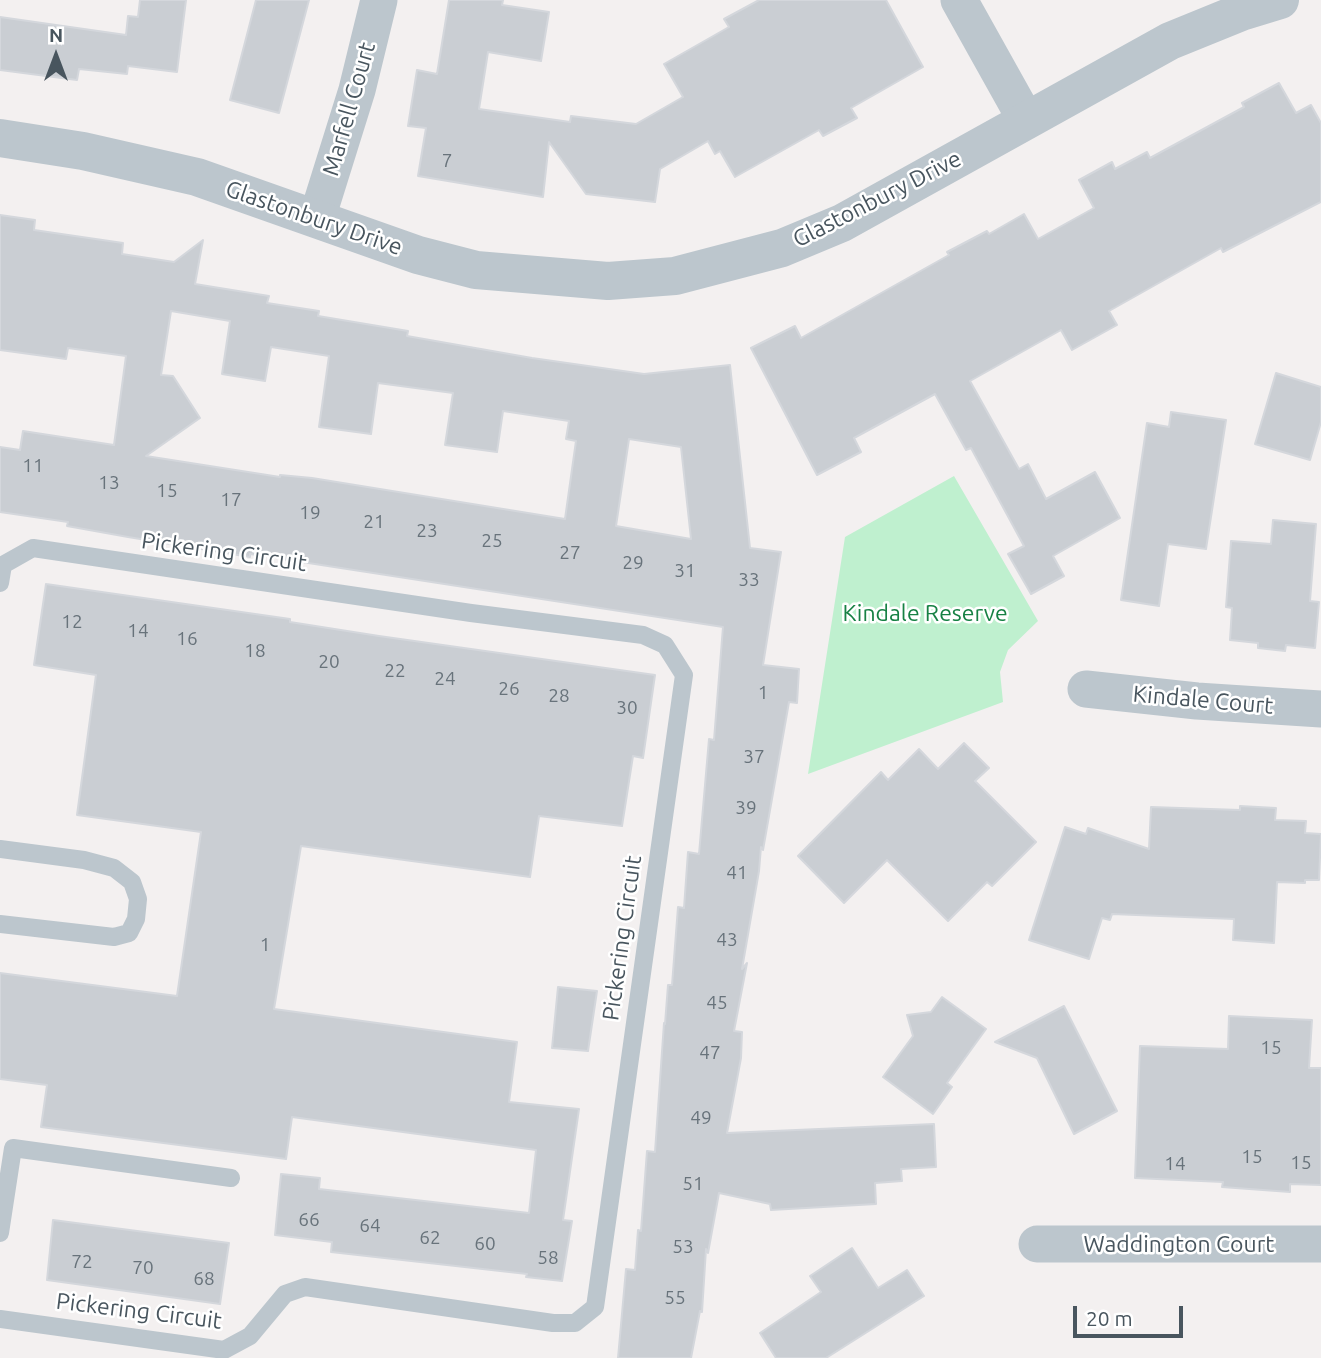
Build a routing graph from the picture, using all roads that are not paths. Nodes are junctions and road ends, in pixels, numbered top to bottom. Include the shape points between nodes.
1 (379, 0) edge
2 (959, 0) edge
3 (1280, 0) edge
4 (1026, 120) junction
5 (0, 138) edge
6 (317, 218) junction
7 (0, 583) edge
8 (1086, 689) dead end
9 (1321, 709) edge
10 (0, 849) edge
11 (0, 924) edge
12 (231, 1178) dead end
13 (0, 1233) edge
14 (1037, 1244) dead end
15 (1321, 1244) edge
16 (0, 1319) edge

1 - 6 street, Marfell Court
2 - 4 street
3 - 4 street, Glastonbury Drive via 1170,41
4 - 6 street, Glastonbury Drive via 842,223 782,248 675,276 608,281 476,270 418,255
5 - 6 street, Glastonbury Drive via 197,177
7 - 16 lane, Pickering Circuit via 3,565 33,548 643,635 665,645 684,675 595,1307 575,1323 553,1323 304,1287 285,1294 250,1336 223,1350
8 - 9 street, Kindale Court
10 - 11 lane via 114,868 132,882 138,899 129,933 114,937
12 - 13 lane via 13,1148
14 - 15 street, Waddington Court

